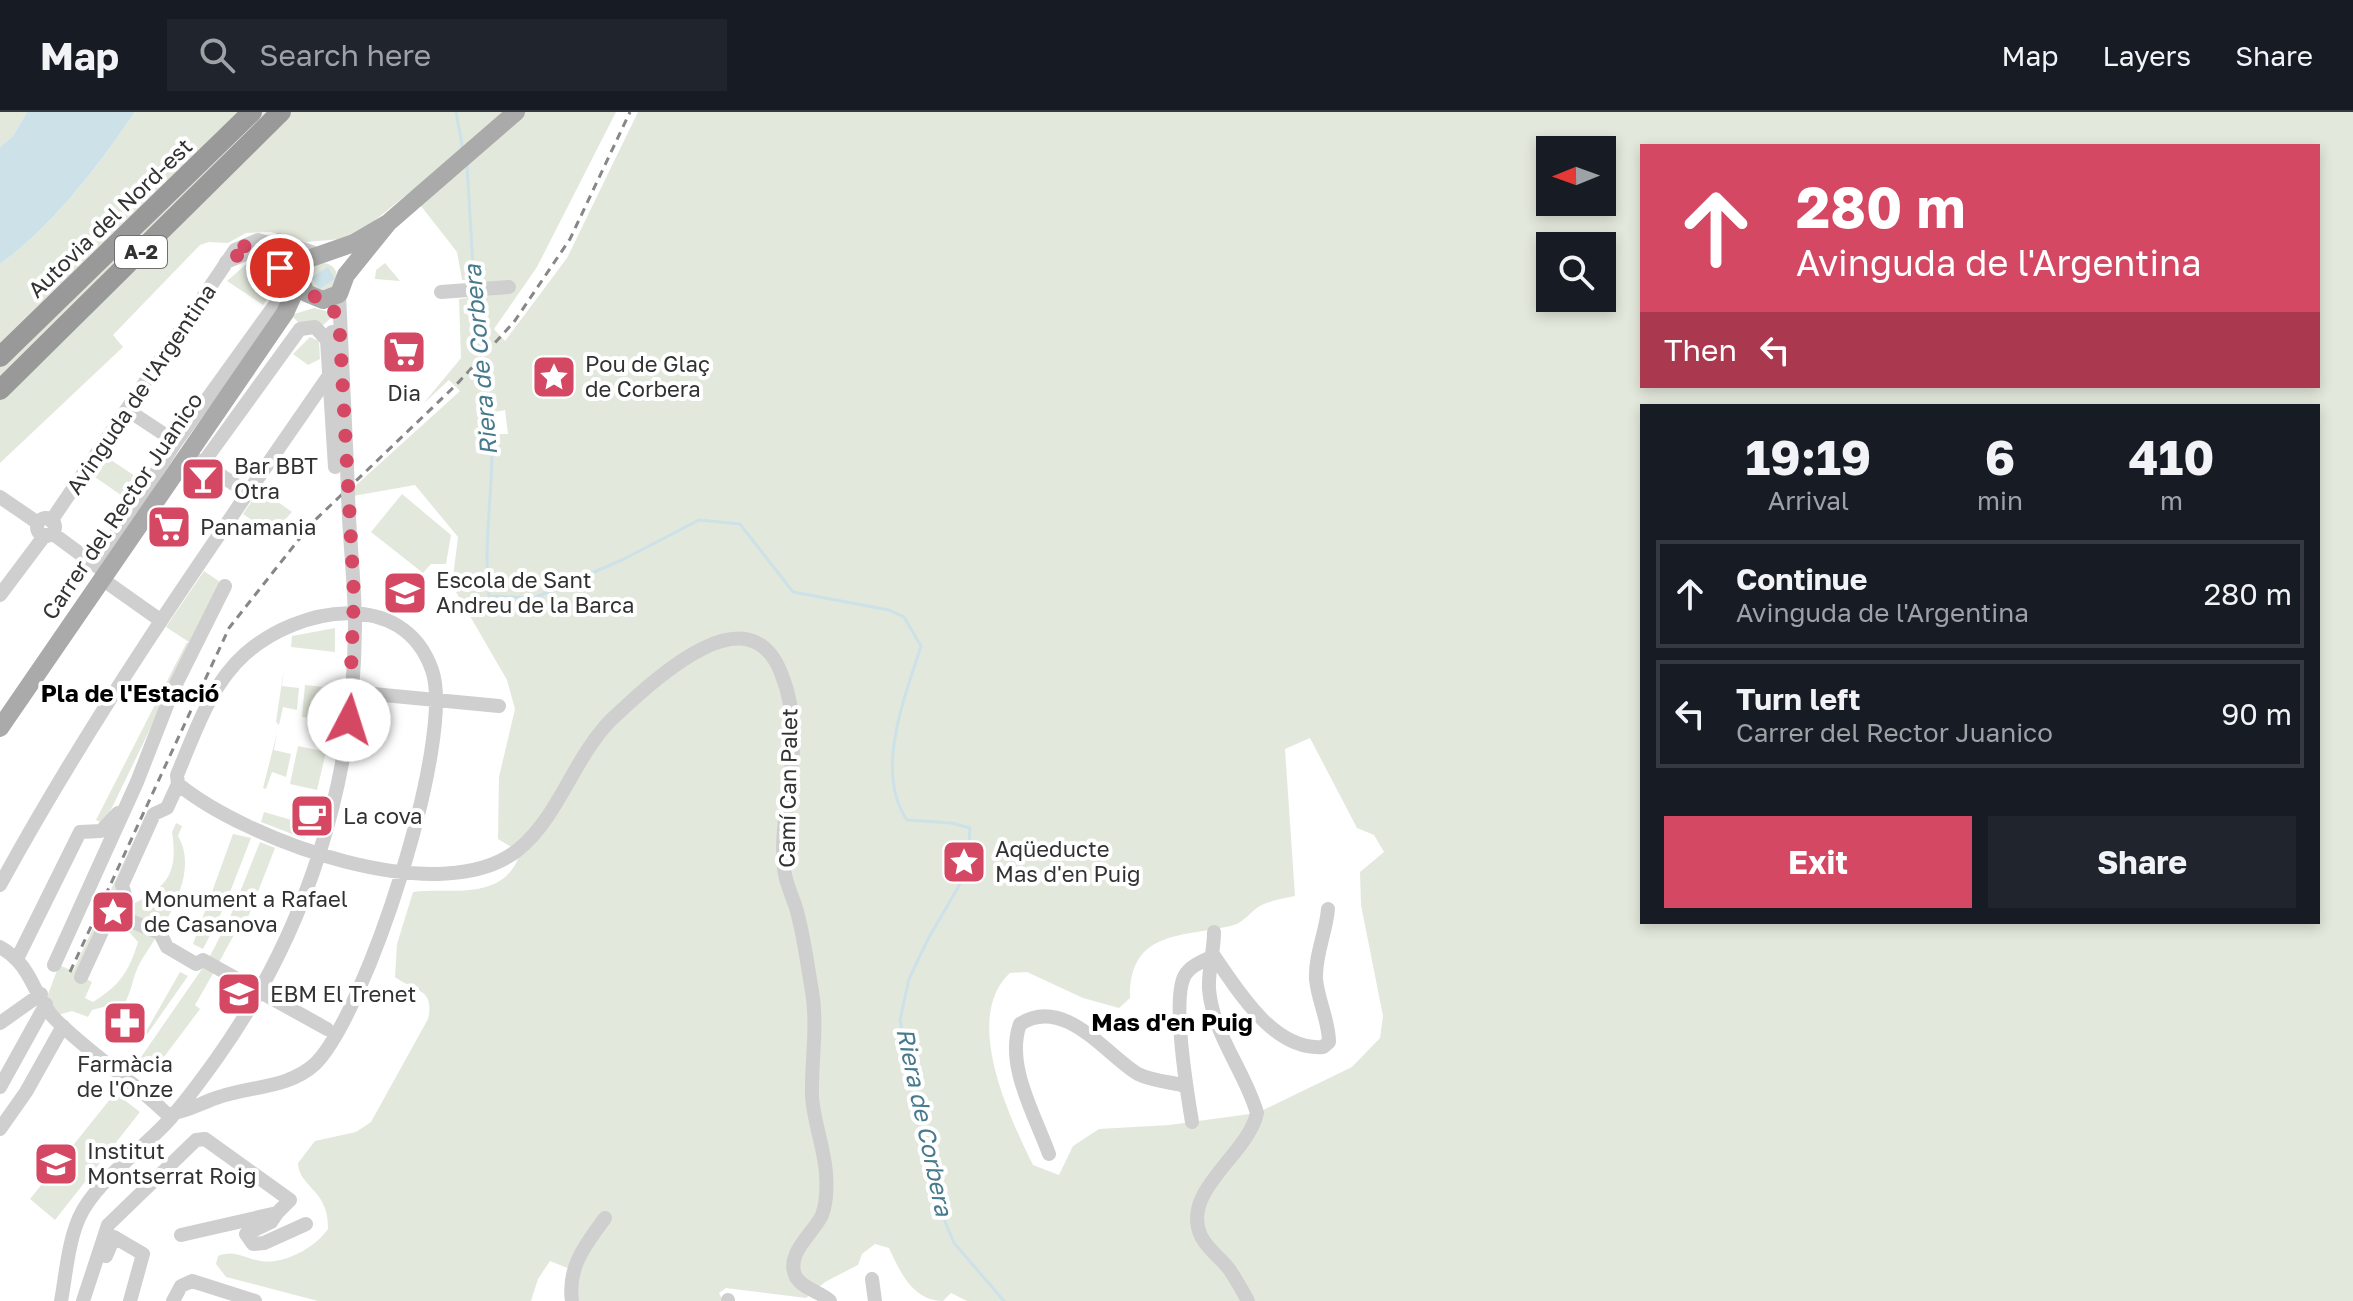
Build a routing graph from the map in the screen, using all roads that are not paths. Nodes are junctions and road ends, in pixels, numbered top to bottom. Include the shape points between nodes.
1 (252, 112) edge
2 (281, 112) edge
3 (516, 112) edge
4 (388, 223) junction
5 (322, 254) junction
6 (230, 259) junction
7 (346, 275) junction
8 (299, 280) junction
9 (509, 287) dead end
10 (441, 292) dead end
11 (327, 298) junction
12 (285, 313) junction
13 (340, 320) junction
14 (327, 340) junction
15 (0, 357) edge
16 (330, 374) junction
17 (0, 390) edge
18 (129, 411) junction
19 (189, 453) junction
20 (341, 467) junction
21 (248, 493) junction
22 (0, 497) edge
23 (46, 528) junction
24 (101, 572) junction
25 (225, 586) dead end
26 (0, 595) edge
27 (355, 613) junction
28 (160, 620) junction
29 (352, 692) junction
30 (437, 699) junction
31 (499, 706) dead end
32 (0, 728) edge
33 (137, 782) junction
34 (178, 784) junction
35 (321, 853) junction
36 (402, 871) junction
37 (0, 885) edge
38 (1328, 909) dead end
39 (121, 917) junction
40 (1214, 932) dead end
41 (0, 947) edge
42 (1214, 956) junction
43 (18, 957) junction
44 (54, 965) dead end
45 (81, 977) dead end
46 (260, 992) junction
47 (43, 999) junction
48 (0, 1023) edge
49 (63, 1026) junction
50 (327, 1029) dead end
51 (24, 1047) junction
52 (45, 1058) junction
53 (1186, 1086) junction
54 (0, 1087) edge
55 (196, 1087) junction
56 (214, 1098) junction
57 (172, 1115) junction
58 (1192, 1122) dead end
59 (0, 1129) edge
60 (1049, 1154) dead end
61 (277, 1213) junction
62 (605, 1218) dead end
63 (306, 1224) dead end
64 (181, 1235) dead end
65 (872, 1279) dead end
66 (229, 1296) edge
67 (61, 1301) edge
68 (83, 1301) edge
69 (93, 1301) edge
70 (130, 1301) edge
71 (173, 1301) edge
72 (255, 1301) edge
73 (572, 1301) edge
74 (830, 1301) edge
75 (875, 1301) edge
76 (1248, 1301) edge

1 - 15 highway, Autovia del Nord-est / A-2
2 - 17 highway, Autovia del Nord-est / A-2
3 - 4 main road
4 - 5 main road
4 - 7 main road
5 - 6 street, Avinguda de l'Argentina via 257,235 233,244 227,253
5 - 7 main road via 342,263
5 - 8 main road via 305,262
6 - 8 street via 250,242 269,242 287,254
6 - 18 street, Avinguda de l'Argentina
6 - 19 street, Carrer del Rector Juanico via 253,251 270,255 284,277 282,295
7 - 11 main road
8 - 11 main road via 306,293
8 - 12 main road, Carrer del Rector Juanico
9 - 10 street
11 - 12 main road
11 - 13 street
12 - 19 main road, Carrer del Rector Juanico
13 - 14 street
13 - 20 street
14 - 16 street
14 - 19 street, Carrer del Rector Juanico via 315,327 300,329
16 - 20 street
16 - 21 street
18 - 19 street
18 - 23 street, Avinguda de l'Argentina
19 - 21 street
19 - 24 main road, Carrer del Rector Juanico
20 - 27 street, bridge via 348,494
21 - 28 street
22 - 23 street
23 - 24 street
23 - 26 street, Avinguda de l'Argentina
24 - 28 street
24 - 32 main road, Carrer del Rector Juanico
25 - 33 street
27 - 29 street
27 - 30 street via 384,618 411,635 433,672
27 - 34 street via 303,620 244,655 219,684 177,775
28 - 37 street
29 - 30 street
29 - 35 street via 339,782
30 - 31 street
30 - 36 street via 423,791
33 - 43 street via 115,819 101,831 80,832
33 - 44 street
34 - 35 street via 227,815
34 - 39 street via 167,808 154,814 122,885 127,901
35 - 36 street
35 - 46 street
36 - 56 street via 354,998 315,1063 291,1079
36 - 74 street, Camí Can Palet via 461,875 506,858 532,835 593,740 673,667 729,639 756,640 770,650 788,689 792,716 784,868 813,997 812,1095 826,1194 822,1215 798,1250 794,1268 801,1283
38 - 42 street via 1316,978 1329,1031 1323,1047 1310,1048 1282,1037
39 - 45 street via 104,927
39 - 46 street via 160,933 167,947 196,964 203,960
40 - 42 street
41 - 43 street
42 - 53 street via 1193,966 1181,984
42 - 76 street via 1209,980 1212,1007 1257,1113 1200,1203 1196,1221 1202,1240 1230,1269
43 - 47 street
46 - 50 street
46 - 55 street
47 - 48 street
47 - 49 street
47 - 51 street
49 - 52 street
49 - 57 street
51 - 52 street
51 - 54 street
52 - 59 street
53 - 58 street
53 - 60 street via 1141,1076 1088,1031 1029,1018 1017,1033 1017,1060
55 - 56 street via 198,1097
55 - 57 street
56 - 57 street
57 - 67 street via 79,1217
61 - 63 street via 271,1222 246,1234 247,1240 264,1243
61 - 64 street
61 - 68 street via 290,1200 205,1139 196,1140 108,1225
62 - 73 street via 577,1257
65 - 75 street
66 - 71 street via 192,1281 181,1286
66 - 72 street
69 - 70 street via 114,1237 143,1254

